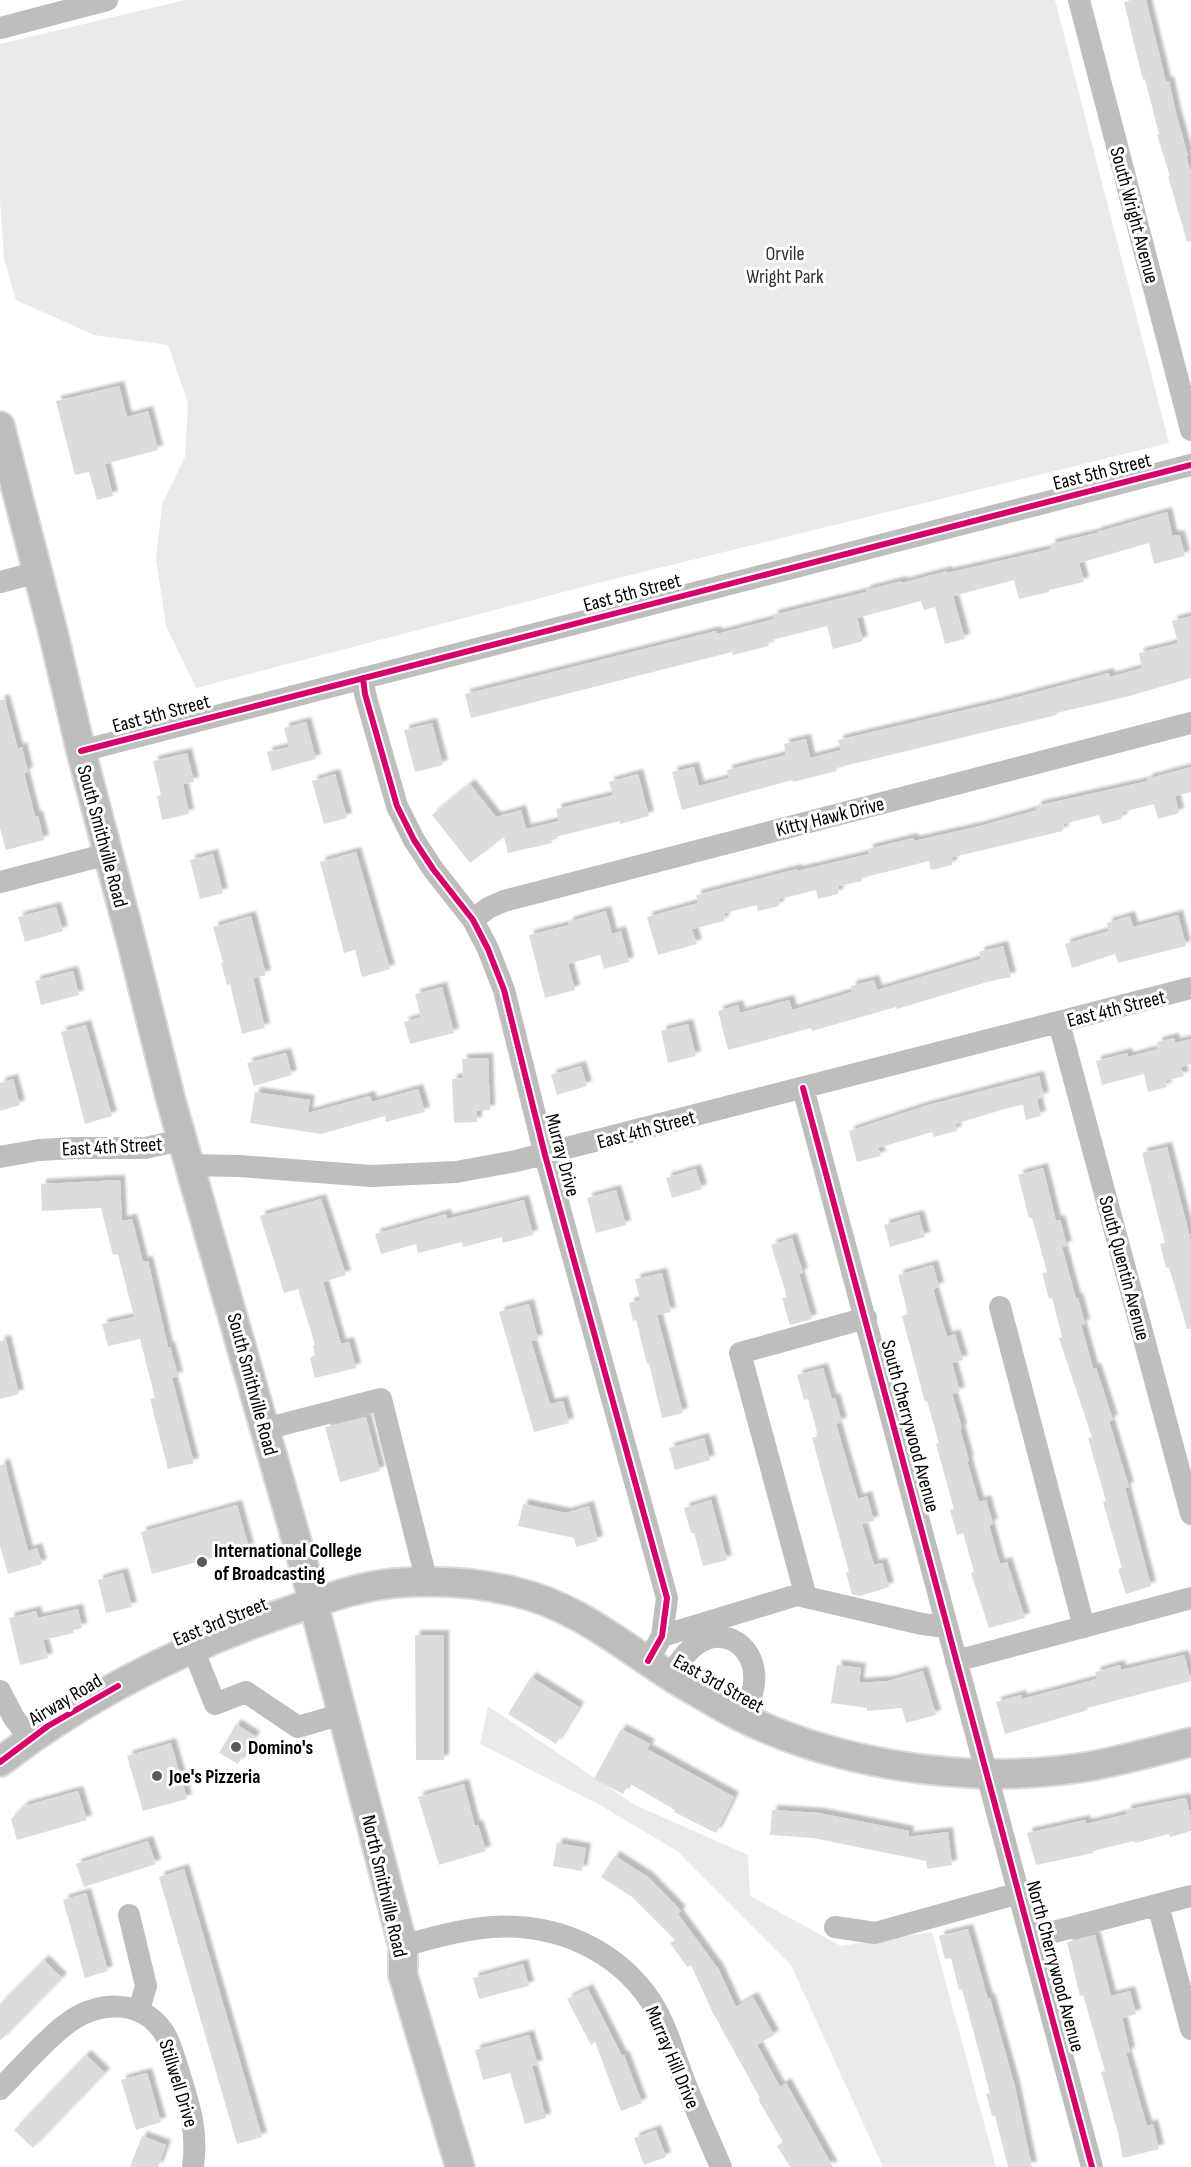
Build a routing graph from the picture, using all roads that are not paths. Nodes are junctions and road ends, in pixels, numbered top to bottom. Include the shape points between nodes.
1 (107, 0) edge
2 (1079, 0) edge
3 (0, 28) edge
4 (1183, 368) edge
5 (0, 426) edge
6 (1191, 430) edge
7 (1191, 465) edge
8 (38, 572) junction
9 (0, 582) edge
10 (363, 678) junction
11 (1191, 723) edge
12 (81, 751) junction
13 (108, 854) junction
14 (0, 882) edge
15 (473, 920) junction
16 (1191, 988) edge
17 (1059, 1023) junction
18 (804, 1088) junction
19 (186, 1153) junction
20 (546, 1155) junction
21 (0, 1157) edge
22 (1000, 1307) dead end
23 (866, 1318) junction
24 (265, 1429) junction
25 (1191, 1514) edge
26 (427, 1582) junction
27 (806, 1598) junction
28 (1191, 1598) edge
29 (313, 1603) junction
30 (947, 1627) junction
31 (1084, 1627) junction
32 (662, 1636) junction
33 (193, 1649) junction
34 (956, 1661) junction
35 (658, 1668) junction
36 (118, 1686) joint
37 (0, 1691) edge
38 (342, 1714) junction
39 (743, 1718) junction
40 (30, 1739) junction
41 (1191, 1742) edge
42 (0, 1762) edge
43 (988, 1773) junction
44 (1019, 1893) junction
45 (1191, 1896) edge
46 (1158, 1905) junction
47 (129, 1915) dead end
48 (835, 1927) dead end
49 (1031, 1938) junction
50 (403, 1946) junction
51 (139, 2010) junction
52 (1191, 2030) edge
53 (0, 2089) edge
54 (193, 2167) edge
55 (460, 2167) edge
56 (722, 2167) edge
57 (1092, 2167) edge

1 - 3 street
2 - 4 street, South Wright Avenue
4 - 6 street, South Wright Avenue
5 - 8 main road, South Smithville Road
7 - 10 street, East 5th Street
8 - 9 street
8 - 12 main road, South Smithville Road
10 - 12 street, East 5th Street
10 - 15 street, Murray Drive via 398,806 433,869
11 - 15 street, Kitty Hawk Drive via 504,901
12 - 13 main road, South Smithville Road
13 - 14 street
13 - 19 main road, South Smithville Road
15 - 20 street, Murray Drive via 504,990
16 - 17 street, East 4th Street
17 - 18 street, East 4th Street
17 - 25 street, South Quentin Avenue
18 - 20 street, East 4th Street
18 - 23 street, South Cherrywood Avenue
19 - 20 street, East 4th Street via 239,1166 371,1176 456,1172
19 - 21 street, East 4th Street via 145,1148 76,1148
19 - 24 main road, South Smithville Road
20 - 32 street, Murray Drive via 667,1598
22 - 31 street
23 - 27 street via 740,1353
23 - 30 street, South Cherrywood Avenue
24 - 26 street via 381,1399
24 - 29 main road, South Smithville Road
26 - 29 main road, East 3rd Street via 393,1583
26 - 35 main road, East 3rd Street via 477,1584 546,1601 590,1622
27 - 30 street
27 - 32 street via 797,1595
28 - 31 street
29 - 33 main road, East 3rd Street
29 - 38 main road, North Smithville Road
30 - 34 street, South Cherrywood Avenue
31 - 34 street
32 - 35 street, Murray Drive
33 - 36 main road, East 3rd Street
33 - 38 street via 215,1704 246,1692 298,1727
34 - 43 street, South Cherrywood Avenue
35 - 39 main road, East 3rd Street
35 - 39 street via 709,1637 734,1639 752,1659 755,1674
36 - 40 main road, Airway Road
37 - 40 street
38 - 50 main road, North Smithville Road
39 - 43 main road, East 3rd Street via 831,1750 887,1763 935,1771
40 - 42 main road, Airway Road
41 - 43 main road, East 3rd Street via 1085,1767
43 - 44 street, North Cherrywood Avenue
44 - 48 street via 875,1933
44 - 49 street, North Cherrywood Avenue
45 - 46 street
46 - 49 street
46 - 52 street
47 - 51 street via 146,1986
49 - 57 street, North Cherrywood Avenue
50 - 55 main road, North Smithville Road via 403,1976
50 - 56 street, Murray Hill Drive via 489,1927 516,1926 569,1936 616,1963 636,1982 661,2021
51 - 53 street via 116,2006 98,2009 64,2025
51 - 54 street, Stillwell Drive via 164,2032 174,2058 194,2123

